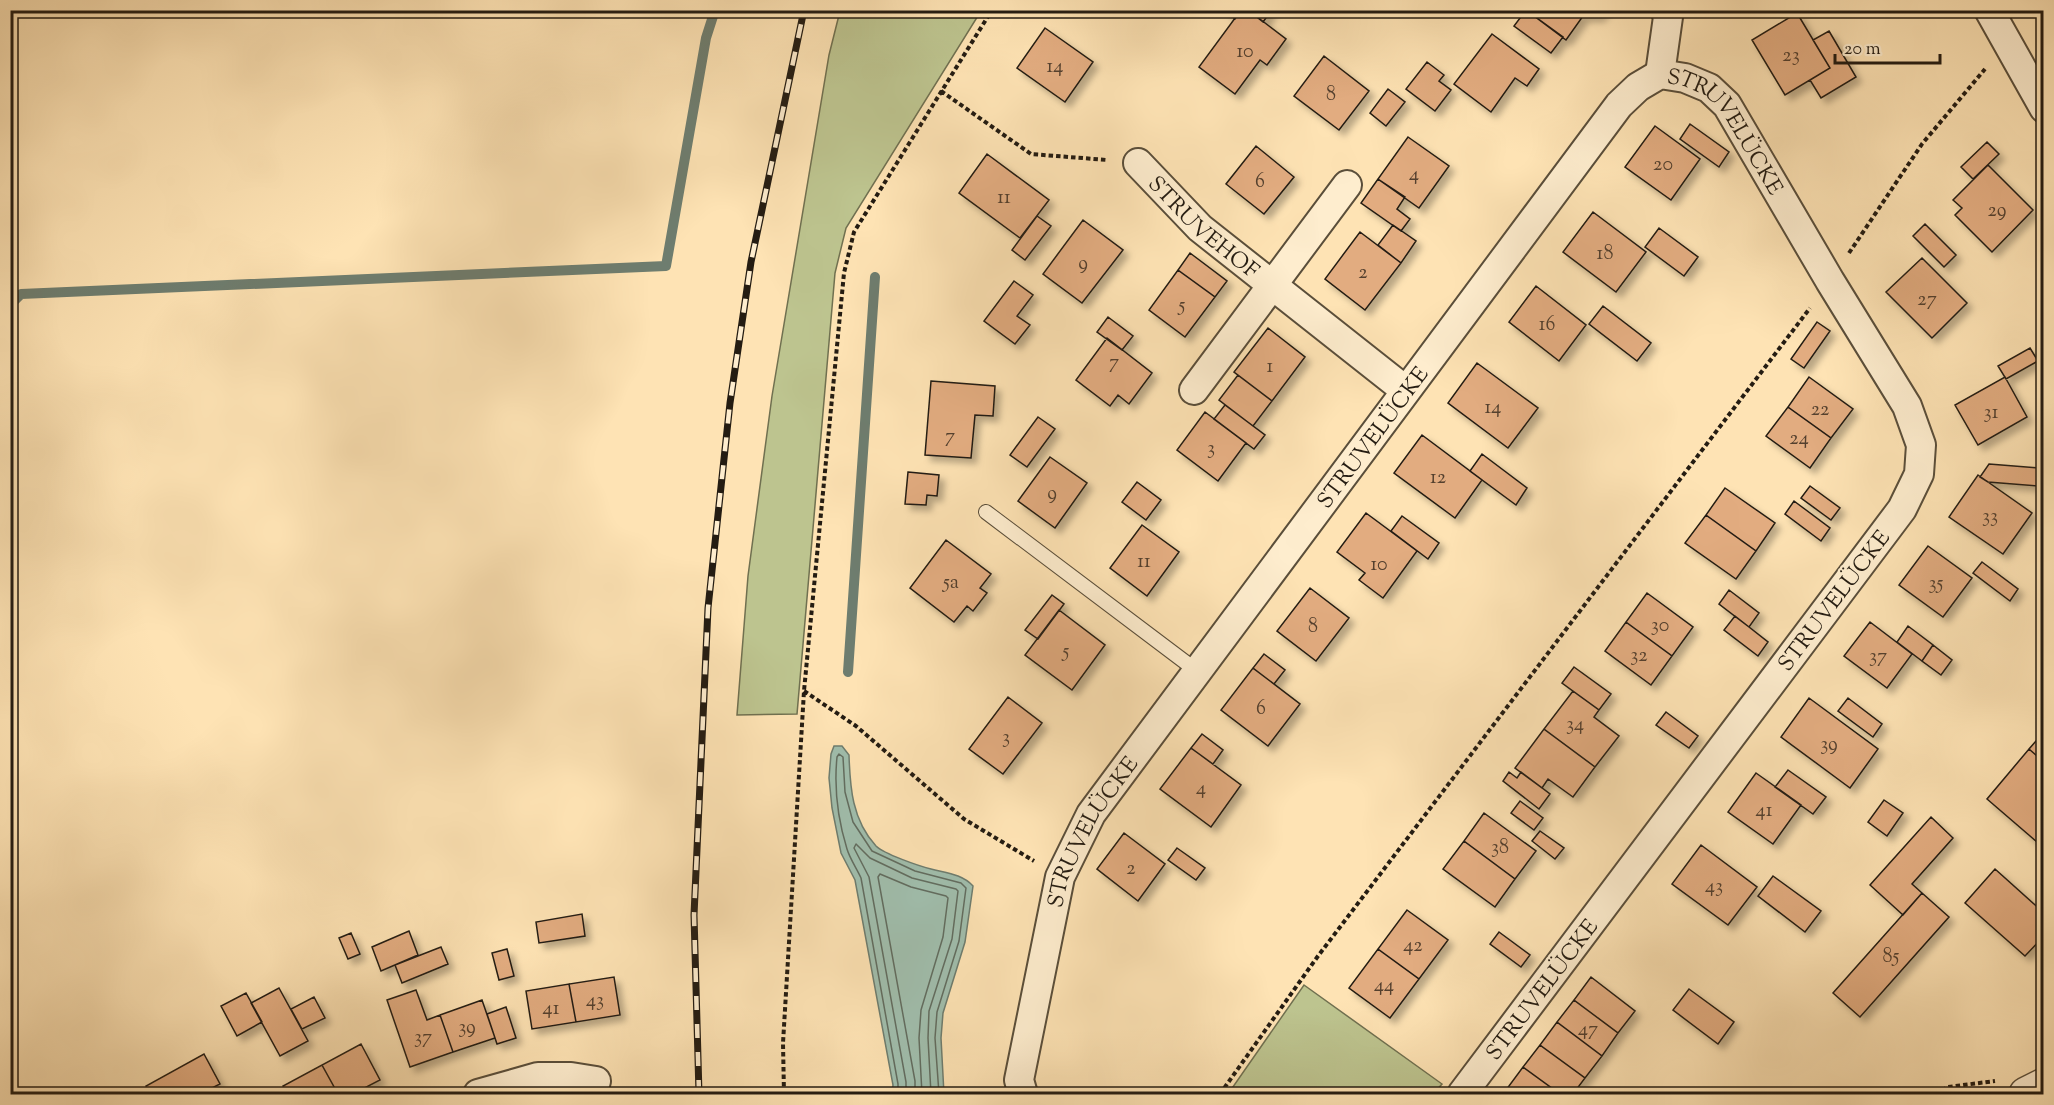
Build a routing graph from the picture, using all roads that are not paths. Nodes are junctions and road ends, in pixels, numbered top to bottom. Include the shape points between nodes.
1 (1665, 10) edge
2 (1989, 10) edge
3 (1660, 74) junction
4 (2043, 108) edge
5 (1138, 163) road end
6 (1347, 185) dead end
7 (1273, 285) junction
8 (1194, 390) dead end
9 (1405, 390) junction
10 (986, 512) dead end
11 (1197, 671) junction
12 (596, 1081) dead end
13 (2043, 1085) edge
14 (2016, 1087) edge
15 (478, 1095) edge
16 (1023, 1095) edge
17 (1462, 1095) edge

1 - 3 street via 1668,17
2 - 4 street
3 - 9 street, STRUVELÜCKE via 1619,105
3 - 17 street, STRUVELÜCKE via 1685,78 1709,88 1727,105 1907,406 1921,445 1919,474 1902,508
5 - 7 street, STRUVEHOF via 1200,228
6 - 7 street, STRUVEHOF
7 - 8 street, STRUVEHOF
7 - 9 street, STRUVEHOF
9 - 11 street, STRUVELÜCKE
10 - 11 lane
11 - 16 street, STRUVELÜCKE via 1091,814 1060,877 1019,1080
12 - 15 street via 538,1077
13 - 14 street

